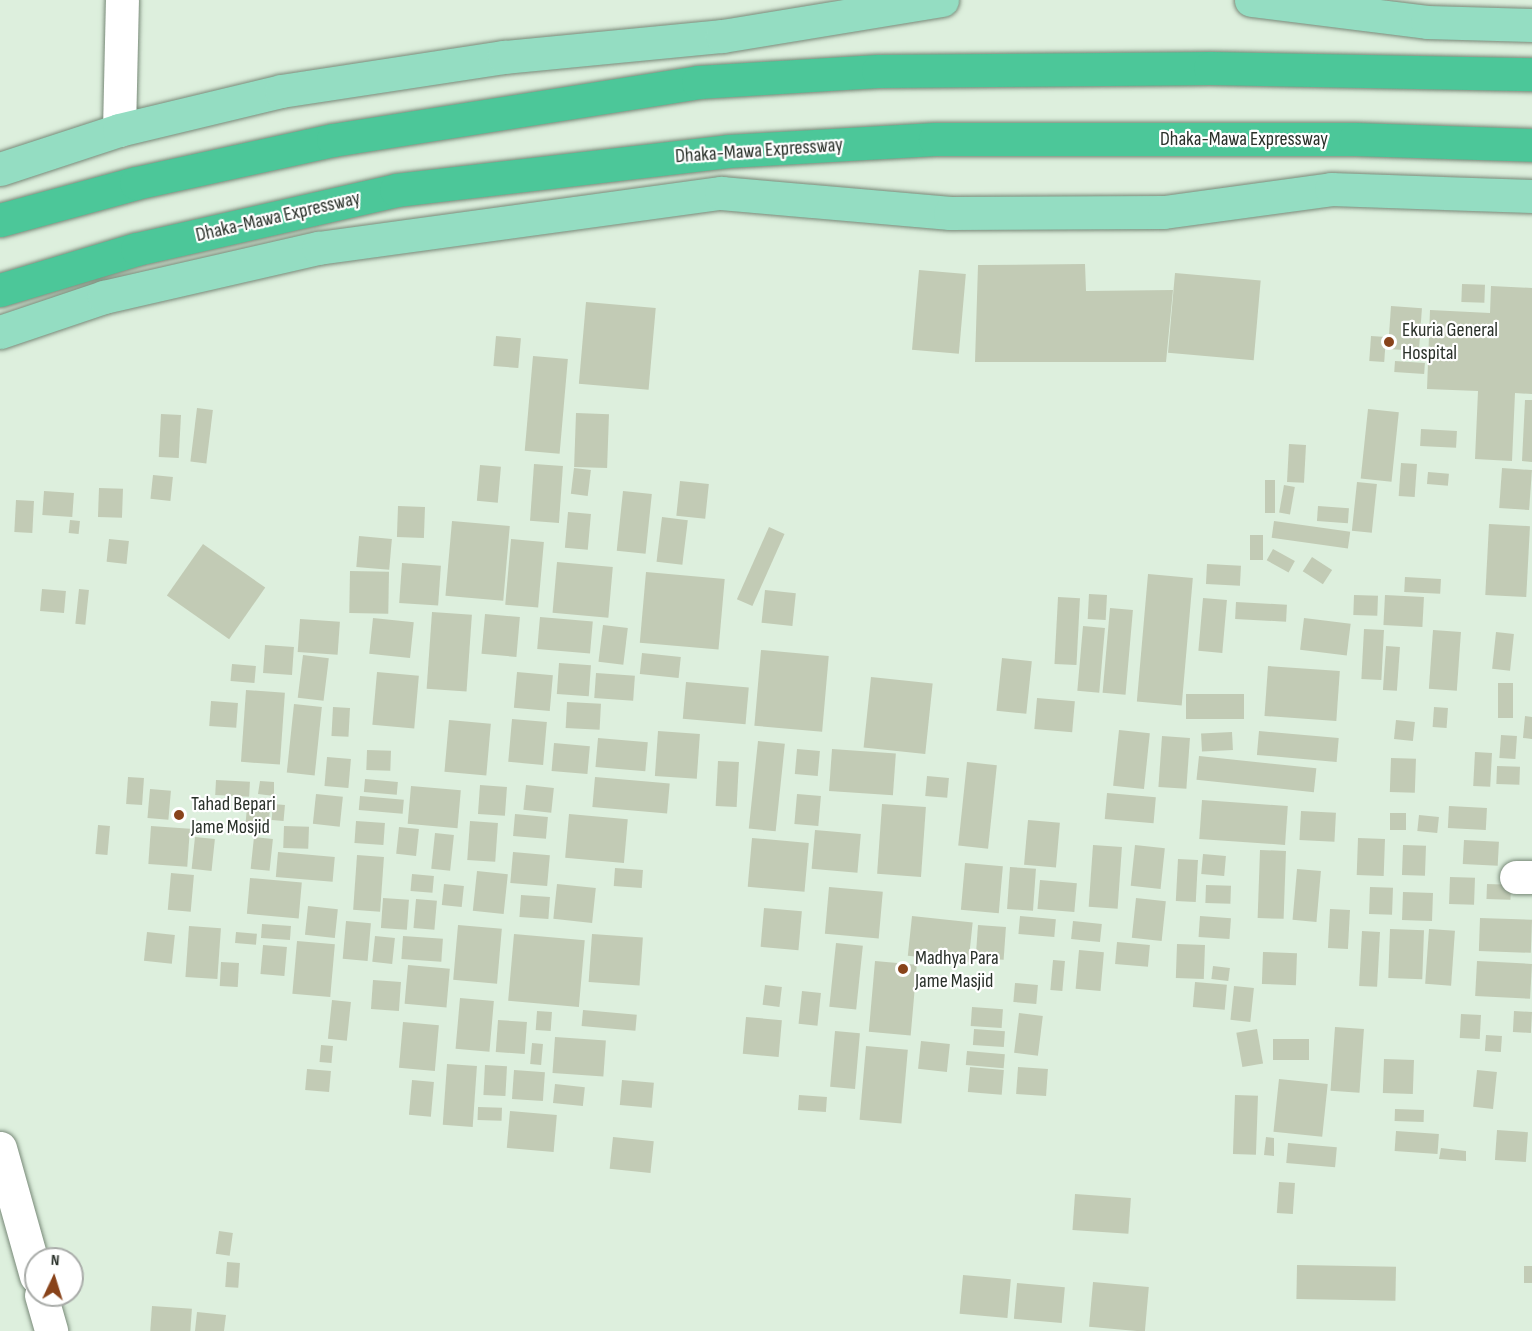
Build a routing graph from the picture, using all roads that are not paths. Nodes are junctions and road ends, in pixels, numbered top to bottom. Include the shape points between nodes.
1 (122, 0) edge
2 (942, 0) edge
3 (1251, 0) edge
4 (850, 7) edge
5 (1532, 25) edge
6 (1532, 75) edge
7 (119, 130) junction
8 (1532, 145) edge
9 (0, 169) edge
10 (1532, 196) edge
11 (0, 220) edge
12 (0, 290) edge
13 (0, 332) edge
14 (0, 1148) edge
15 (28, 1247) edge
16 (44, 1307) edge
17 (51, 1331) edge

1 - 7 street
2 - 4 main road
3 - 5 main road via 1427,22
4 - 7 main road via 722,36 504,57 281,91
6 - 11 highway via 1210,68 878,71 698,82 333,140 136,183
7 - 9 main road
8 - 12 highway, Dhaka-Mawa Expressway via 1355,139 935,139 728,151 396,190 137,249
10 - 13 main road via 1331,189 1164,212 950,213 721,193 318,248 104,297
14 - 15 street
16 - 17 street

